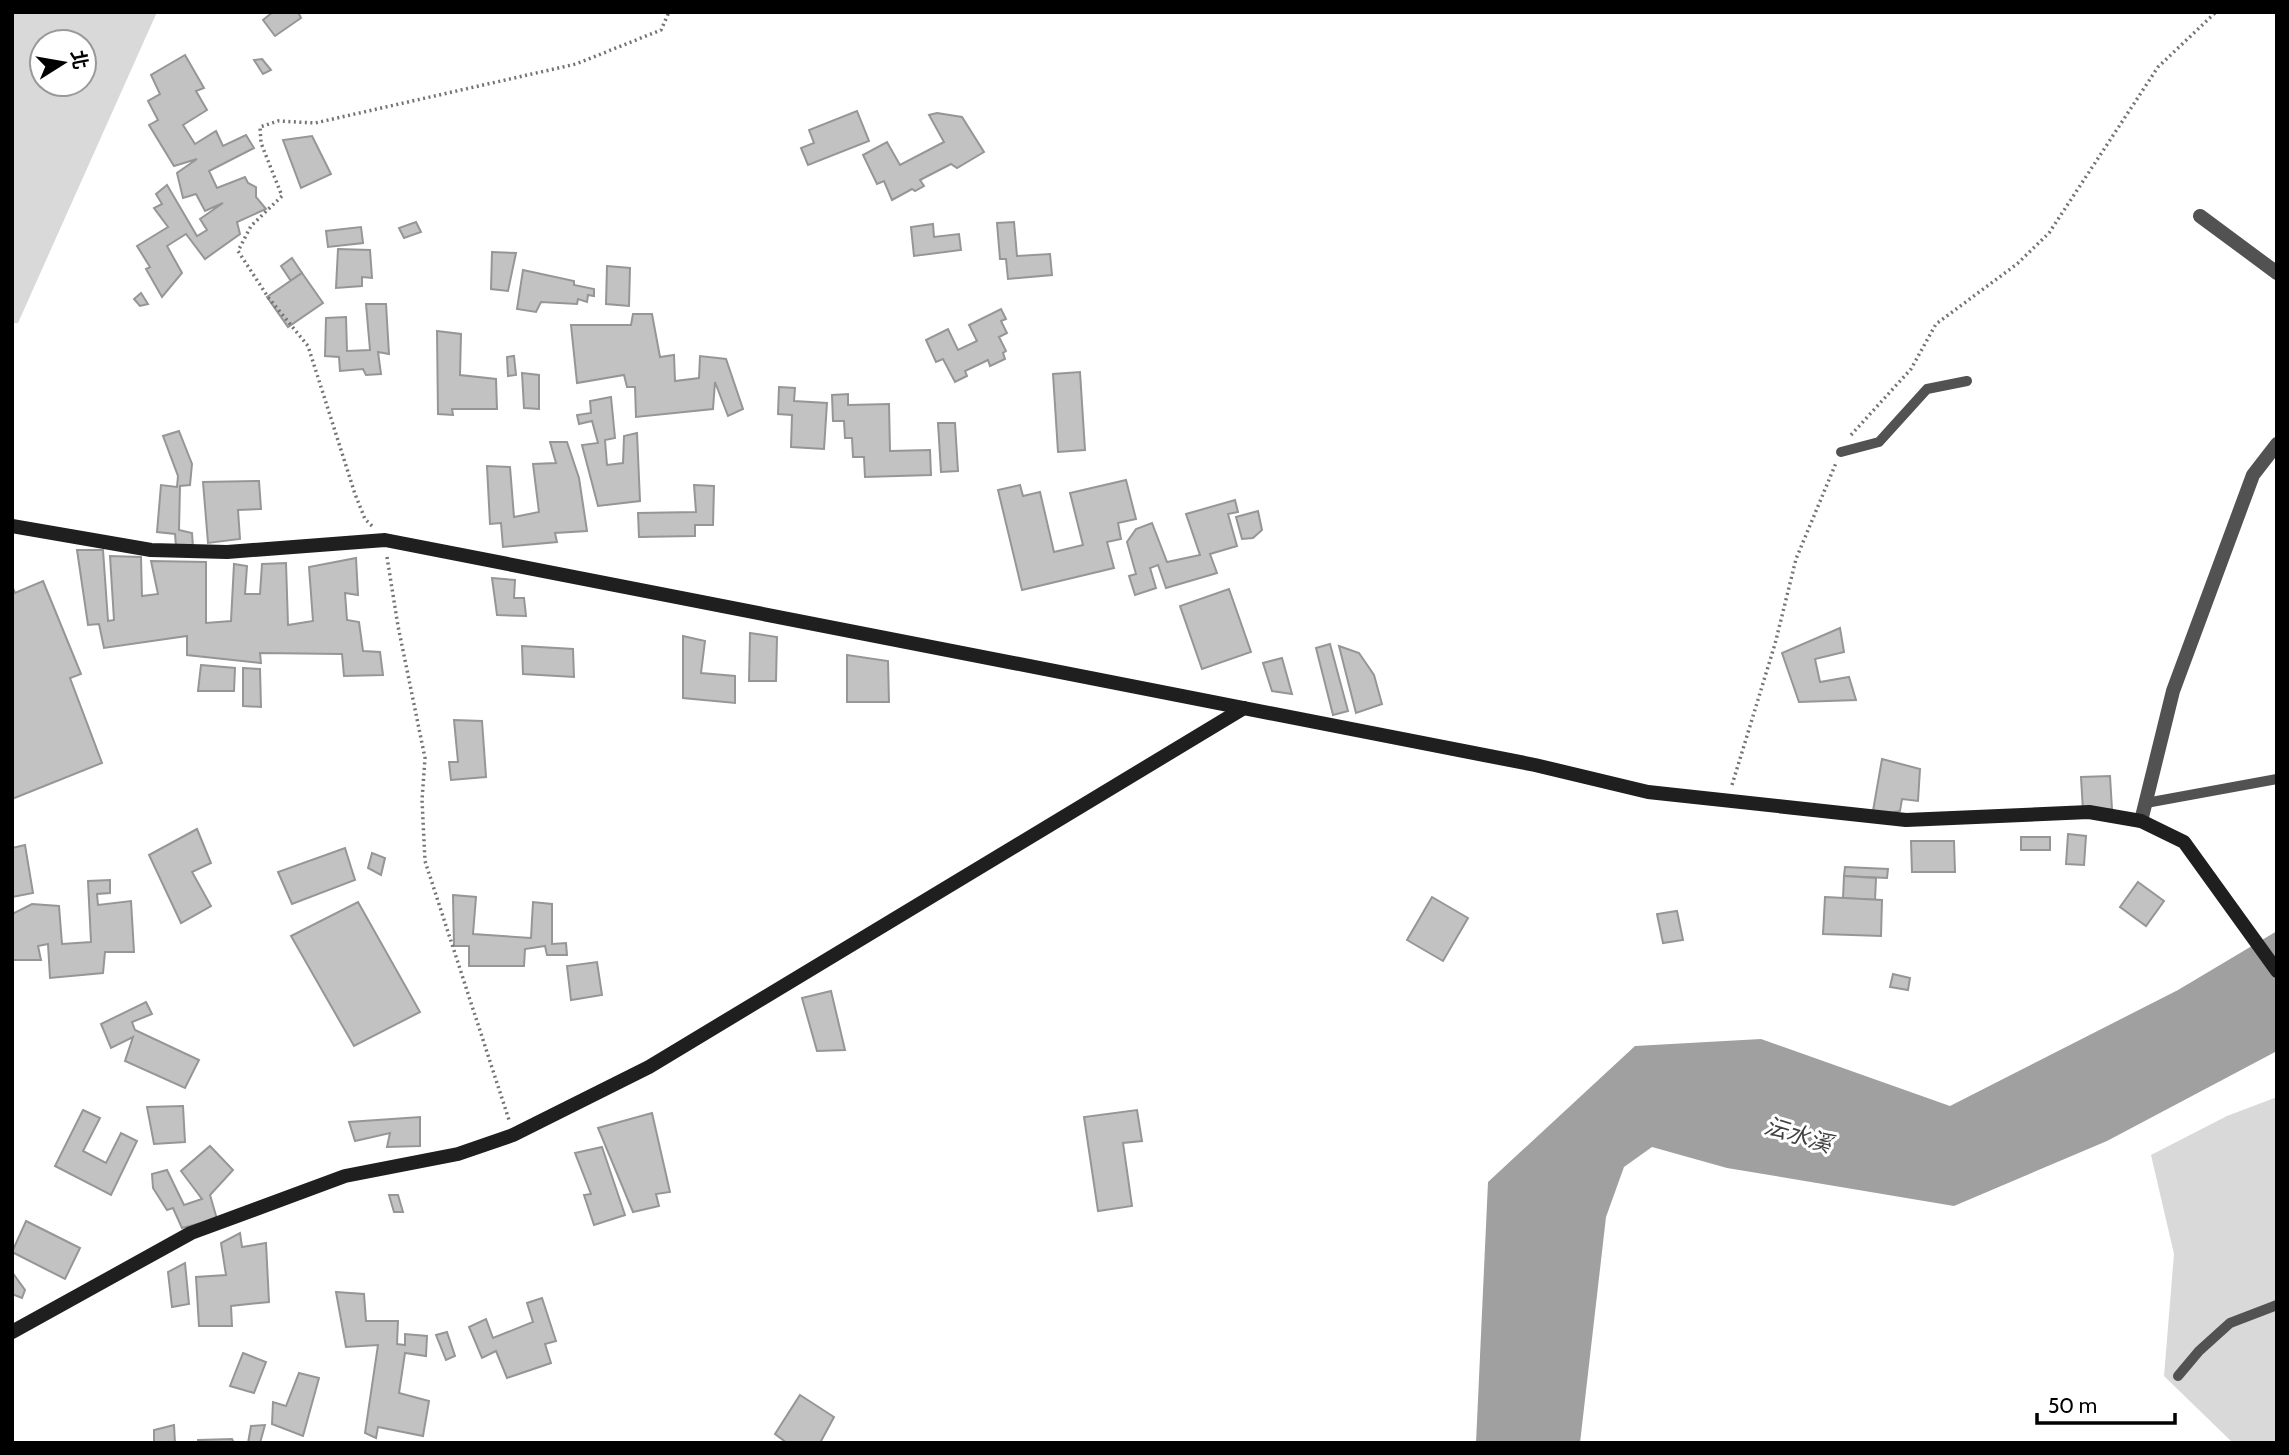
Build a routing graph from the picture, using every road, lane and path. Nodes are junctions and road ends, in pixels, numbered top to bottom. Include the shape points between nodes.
1 (669, 12) edge
2 (2200, 216) dead end
3 (2277, 273) edge
4 (1967, 381) dead end
5 (2277, 444) edge
6 (1841, 452) dead end
7 (12, 526) edge
8 (385, 540) junction
9 (1244, 709) junction
10 (2277, 779) edge
11 (2146, 803) junction
12 (2141, 821) junction
13 (2277, 971) edge
14 (513, 1135) junction
15 (2277, 1305) edge
16 (12, 1332) edge
17 (2178, 1376) dead end

1 - 8 path via 661,30 576,64 315,123 278,121 260,127 261,143 282,197 251,226 238,251 308,346 355,495 365,519
2 - 3 street
4 - 6 lane via 1927,389 1879,442
5 - 11 street via 2253,475 2173,691
7 - 8 street via 151,550 228,552
8 - 9 street
8 - 14 path via 425,758 425,861
9 - 12 street via 1535,765 1648,792 1906,820 2090,813
9 - 14 street via 649,1067
10 - 11 lane
11 - 12 street
12 - 13 street via 2184,842
14 - 16 street via 458,1154 345,1176 191,1233
15 - 17 lane via 2230,1323

